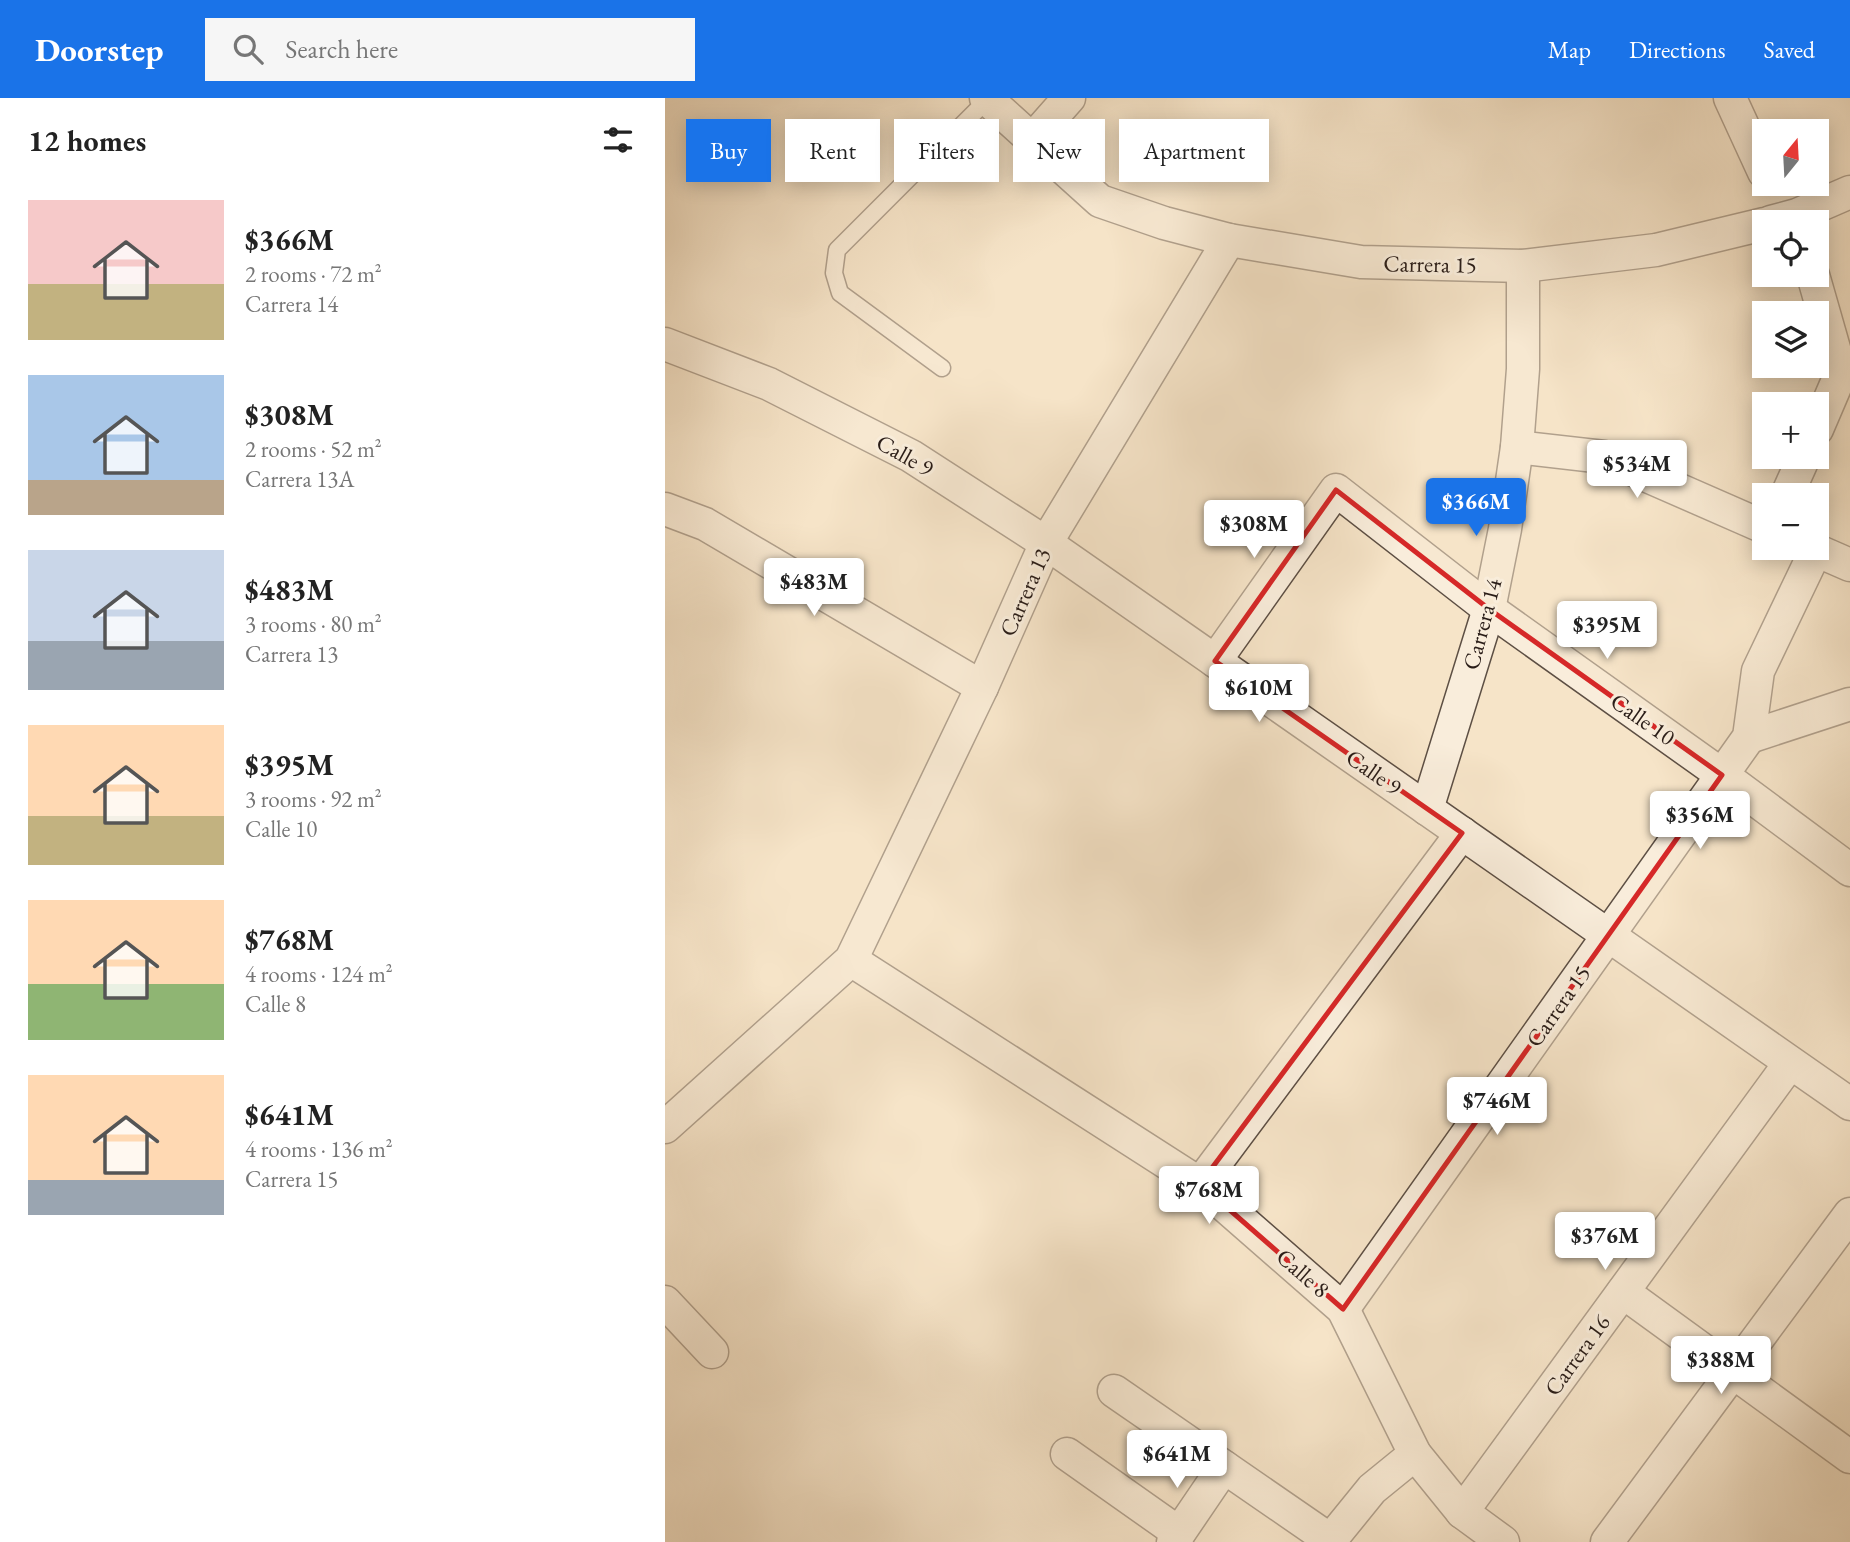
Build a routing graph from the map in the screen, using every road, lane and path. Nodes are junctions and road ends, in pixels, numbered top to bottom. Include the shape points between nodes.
1 (1069, 98) edge
2 (1730, 98) edge
3 (986, 99) edge
4 (1050, 119) edge
5 (1013, 124) edge
6 (1752, 146) edge
7 (1078, 182) edge
8 (1850, 192) edge
9 (1807, 210) edge
10 (1752, 227) edge
11 (1229, 240) junction
12 (1523, 266) junction
13 (1816, 287) edge
14 (665, 344) edge
15 (942, 368) dead end
16 (1829, 401) edge
17 (1517, 447) junction
18 (665, 509) edge
19 (1752, 522) edge
20 (1047, 543) junction
21 (1829, 556) edge
22 (1809, 560) edge
23 (1850, 565) edge
24 (1489, 609) junction
25 (1215, 661) junction
26 (982, 687) junction
27 (1850, 704) edge
28 (1749, 737) junction
29 (1722, 775) junction
30 (1427, 809) junction
31 (1462, 833) junction
32 (1850, 870) edge
33 (1609, 935) junction
34 (851, 960) junction
35 (1790, 1063) junction
36 (1850, 1104) edge
37 (665, 1127) edge
38 (1200, 1184) junction
39 (1850, 1214) edge
40 (1623, 1292) junction
41 (665, 1302) edge
42 (1343, 1308) junction
43 (712, 1352) dead end
44 (1733, 1372) junction
45 (1114, 1391) dead end
46 (1067, 1454) dead end
47 (1415, 1454) junction
48 (1850, 1457) edge
49 (1224, 1467) junction
50 (1462, 1512) junction
51 (1176, 1537) edge
52 (1330, 1541) edge
53 (1503, 1542) edge
54 (1607, 1542) edge

1 - 4 street
2 - 6 street
3 - 5 street
3 - 15 lane via 837,250 834,273 840,293
7 - 11 street, Carrera 15 via 1100,201
8 - 9 street, Carrera 15
10 - 12 street, Carrera 15 via 1655,250
11 - 12 street, Carrera 15 via 1361,262
11 - 20 street, Carrera 13
12 - 17 street, Carrera 14
13 - 16 street via 1841,373
14 - 20 street, Calle 9 via 769,384 911,456
17 - 19 street via 1604,457
17 - 24 street, Carrera 14
18 - 26 street via 705,524
20 - 25 street, Calle 9
20 - 26 street, Carrera 13
21 - 23 street
22 - 28 street via 1758,671
24 - 25 street, Calle 10 via 1336,490
24 - 29 street, Calle 10
24 - 30 street, Carrera 14
25 - 30 street, Calle 9
26 - 34 street, Carrera 13
27 - 28 street
28 - 29 street, Carrera 15
29 - 32 street, Calle 10
29 - 33 street, Carrera 15
30 - 31 street, Calle 9
31 - 33 street, Calle 9
31 - 38 street
33 - 35 street, Calle 9
33 - 42 street, Carrera 15
34 - 37 street
34 - 38 street, Calle 8
35 - 36 street, Calle 9
35 - 40 street, Carrera 16
38 - 42 street, Calle 8
39 - 44 street
40 - 44 street
40 - 50 street, Carrera 16
41 - 43 street
42 - 47 street, Calle 8
44 - 48 street
44 - 54 street
45 - 49 street
46 - 51 street
47 - 50 street, Calle 8
47 - 52 street via 1372,1489
49 - 51 street
49 - 52 street
50 - 53 street, Calle 8

